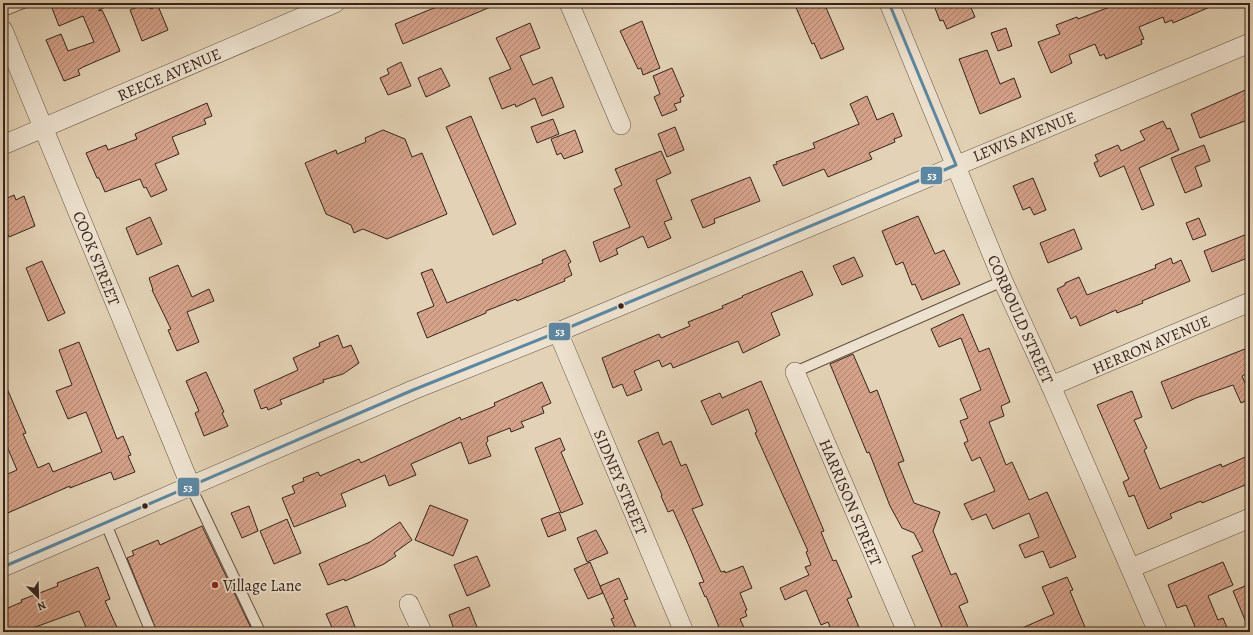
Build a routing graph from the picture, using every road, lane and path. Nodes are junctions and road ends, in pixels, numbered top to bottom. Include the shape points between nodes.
1 (23, 3) edge
2 (334, 3) edge
3 (568, 3) edge
4 (889, 3) edge
5 (3, 11) edge
6 (3, 30) edge
7 (1250, 43) edge
8 (620, 125) dead end
9 (43, 128) junction
10 (3, 145) edge
11 (956, 165) junction
12 (1002, 280) junction
13 (1250, 302) edge
14 (558, 332) junction
15 (795, 372) joint
16 (1051, 386) junction
17 (191, 487) junction
18 (1250, 518) edge
19 (106, 524) junction
20 (3, 566) edge
21 (1131, 568) junction
22 (409, 604) dead end
23 (151, 632) edge
24 (260, 632) edge
25 (422, 632) edge
26 (684, 632) edge
27 (907, 632) edge
28 (1158, 632) edge

1 - 5 lane
2 - 9 street, REECE AVENUE
3 - 8 street
4 - 11 street, CORBOULD STREET
6 - 9 street, COOK STREET
7 - 11 street, LEWIS AVENUE
9 - 10 street, REECE AVENUE
9 - 17 street, COOK STREET
11 - 12 street, CORBOULD STREET
11 - 14 street, LEWIS AVENUE
12 - 15 lane
12 - 16 street, CORBOULD STREET
13 - 16 street, HERRON AVENUE
14 - 17 street, LEWIS AVENUE via 413,390
14 - 26 street, SIDNEY STREET
15 - 27 street, HARRISON STREET
16 - 21 street, CORBOULD STREET
17 - 19 street, LEWIS AVENUE
17 - 24 lane
18 - 21 street
19 - 20 street, LEWIS AVENUE
19 - 23 lane
21 - 28 street, CORBOULD STREET
22 - 25 street

